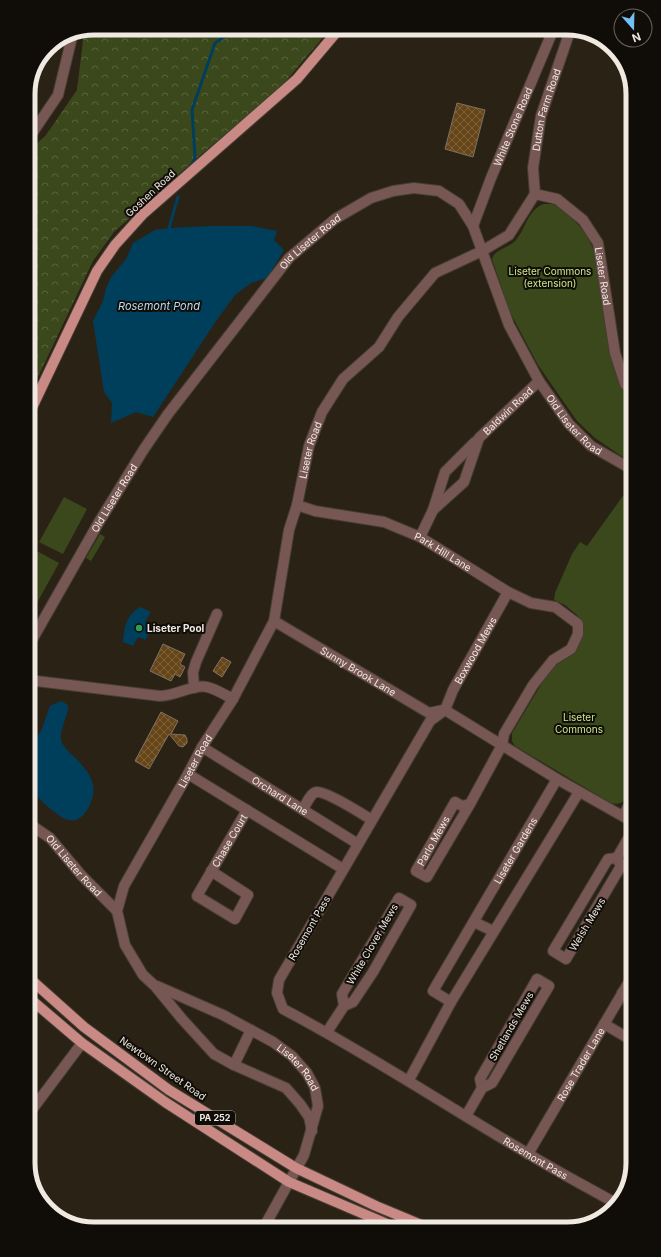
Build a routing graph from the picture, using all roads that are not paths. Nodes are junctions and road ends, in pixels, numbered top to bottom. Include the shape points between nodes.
1 (334, 35) edge
2 (551, 35) edge
3 (569, 35) edge
4 (71, 40) edge
5 (35, 129) edge
6 (535, 194) junction
7 (473, 226) junction
8 (482, 251) junction
9 (539, 381) junction
10 (626, 385) edge
11 (35, 402) edge
12 (478, 439) junction
13 (626, 466) edge
14 (297, 505) junction
15 (433, 510) junction
16 (420, 537) junction
17 (508, 592) junction
18 (217, 614) dead end
19 (274, 621) junction
20 (578, 624) joint
21 (35, 635) edge
22 (35, 681) edge
23 (194, 688) junction
24 (234, 699) junction
25 (444, 710) junction
26 (502, 745) junction
27 (202, 747) junction
28 (188, 774) junction
29 (557, 779) junction
30 (579, 792) junction
31 (470, 804) junction
32 (247, 810) junction
33 (303, 810) junction
34 (626, 811) edge
35 (623, 816) junction
36 (626, 818) edge
37 (372, 820) junction
38 (35, 828) edge
39 (626, 842) edge
40 (358, 844) junction
41 (617, 858) junction
42 (343, 869) junction
43 (211, 871) junction
44 (117, 911) junction
45 (474, 922) junction
46 (493, 931) junction
47 (35, 983) edge
48 (155, 986) junction
49 (626, 986) edge
50 (622, 993) junction
51 (626, 996) edge
52 (451, 1002) junction
53 (35, 1003) edge
54 (344, 1006) junction
55 (604, 1024) junction
56 (251, 1030) junction
57 (327, 1032) junction
58 (626, 1037) edge
59 (82, 1043) junction
60 (234, 1065) junction
61 (409, 1080) junction
62 (482, 1088) junction
63 (35, 1106) edge
64 (466, 1116) junction
65 (312, 1131) junction
66 (528, 1154) junction
67 (296, 1168) junction
68 (289, 1182) junction
69 (612, 1201) edge
70 (267, 1222) edge
71 (383, 1222) edge
72 (414, 1222) edge

1 - 11 main road, Goshen Road via 296,79 144,214 115,245 98,271
2 - 7 street, White Stone Road
3 - 6 street, Dutton Farm Road via 541,116 533,168
4 - 5 street via 58,94
6 - 8 street, Liseter Road via 509,235
6 - 10 street, Liseter Road via 557,199 583,220 598,243 615,353
7 - 8 street, Old Liseter Road
7 - 21 street, Old Liseter Road via 459,204 439,191 414,188 393,191 371,198 335,219 289,258 144,449
8 - 9 street, Old Liseter Road via 509,325
8 - 14 street, Liseter Road via 436,273 398,318 379,347 343,379 322,412 309,446
9 - 12 street, Baldwin Road
9 - 13 street, Old Liseter Road via 569,424 591,446
12 - 15 street, Baldwin Road via 445,472
12 - 15 street, Baldwin Road via 464,482
14 - 16 street, Park Hill Lane via 315,511 384,522
14 - 19 street, Liseter Road via 289,530
15 - 16 street, Baldwin Road
16 - 17 street, Park Hill Lane
17 - 20 street, Park Hill Lane via 531,603 555,607
17 - 25 street, Boxwood Mews
18 - 23 street via 196,662 193,672
19 - 24 street, Liseter Road
19 - 25 street, Sunny Brook Lane via 429,713
20 - 26 street, Parlo Mews via 578,634 571,649 553,660 533,685 504,734
22 - 23 street via 160,696 169,696
23 - 24 street via 208,687
24 - 27 street, Liseter Road
25 - 26 street
25 - 37 street, Rosemont Pass via 430,721
26 - 29 street
26 - 31 street, Parlo Mews
27 - 28 street, Liseter Road
27 - 33 street, Orchard Lane
28 - 32 street
28 - 44 street, Liseter Road via 124,886
29 - 30 street
29 - 45 street, Liseter Gardens
30 - 35 street
30 - 46 street
31 - 31 street, Parlo Mews via 427,877 416,871 455,802 462,806
32 - 42 street
32 - 43 street, Chase Court
33 - 37 street via 314,793 320,791
33 - 40 street, Orchard Lane
34 - 35 street
35 - 36 street
37 - 40 street, Rosemont Pass
38 - 44 street, Old Liseter Road via 50,838 82,876
39 - 41 street, Welsh Mews
40 - 42 street, Rosemont Pass
41 - 41 street, Welsh Mews via 608,859 553,951 566,959 621,866
42 - 57 street, Rosemont Pass via 279,980 277,993 283,1009
43 - 43 street, Chase Court via 197,896 235,919 248,894
44 - 48 street, Liseter Road via 125,946 143,975
45 - 46 street
45 - 52 street, Liseter Gardens via 433,991
46 - 52 street
47 - 67 main road, Newtown Street Road / PA 252 via 84,1027 169,1090
48 - 56 street, Liseter Road
48 - 60 street, Liseter Road via 214,1054
49 - 50 street, Rose Trader Lane
50 - 51 street
50 - 55 street, Rose Trader Lane
52 - 61 street
53 - 59 main road, PA 252
54 - 54 street, White Clover Mews via 353,1002 411,906 398,898 342,994
54 - 57 street, White Clover Mews
55 - 58 street
55 - 66 street, Rose Trader Lane
56 - 60 street
56 - 65 street, Liseter Road via 292,1056 307,1072 318,1106
57 - 61 street, Rosemont Pass
59 - 63 street
59 - 68 main road, PA 252 via 165,1102
60 - 65 street, Liseter Road via 286,1088 309,1117
61 - 64 street, Rosemont Pass
62 - 62 street, Shetlands Mews via 492,1083 549,986 537,979 480,1079
62 - 64 street, Shetlands Mews
64 - 66 street, Rosemont Pass
65 - 67 street, Liseter Road via 304,1155
66 - 69 street, Rosemont Pass
67 - 68 street, Liseter Road
67 - 72 main road, Newtown Street Road / PA 252
68 - 70 street, Liseter Road
68 - 71 main road, PA 252

